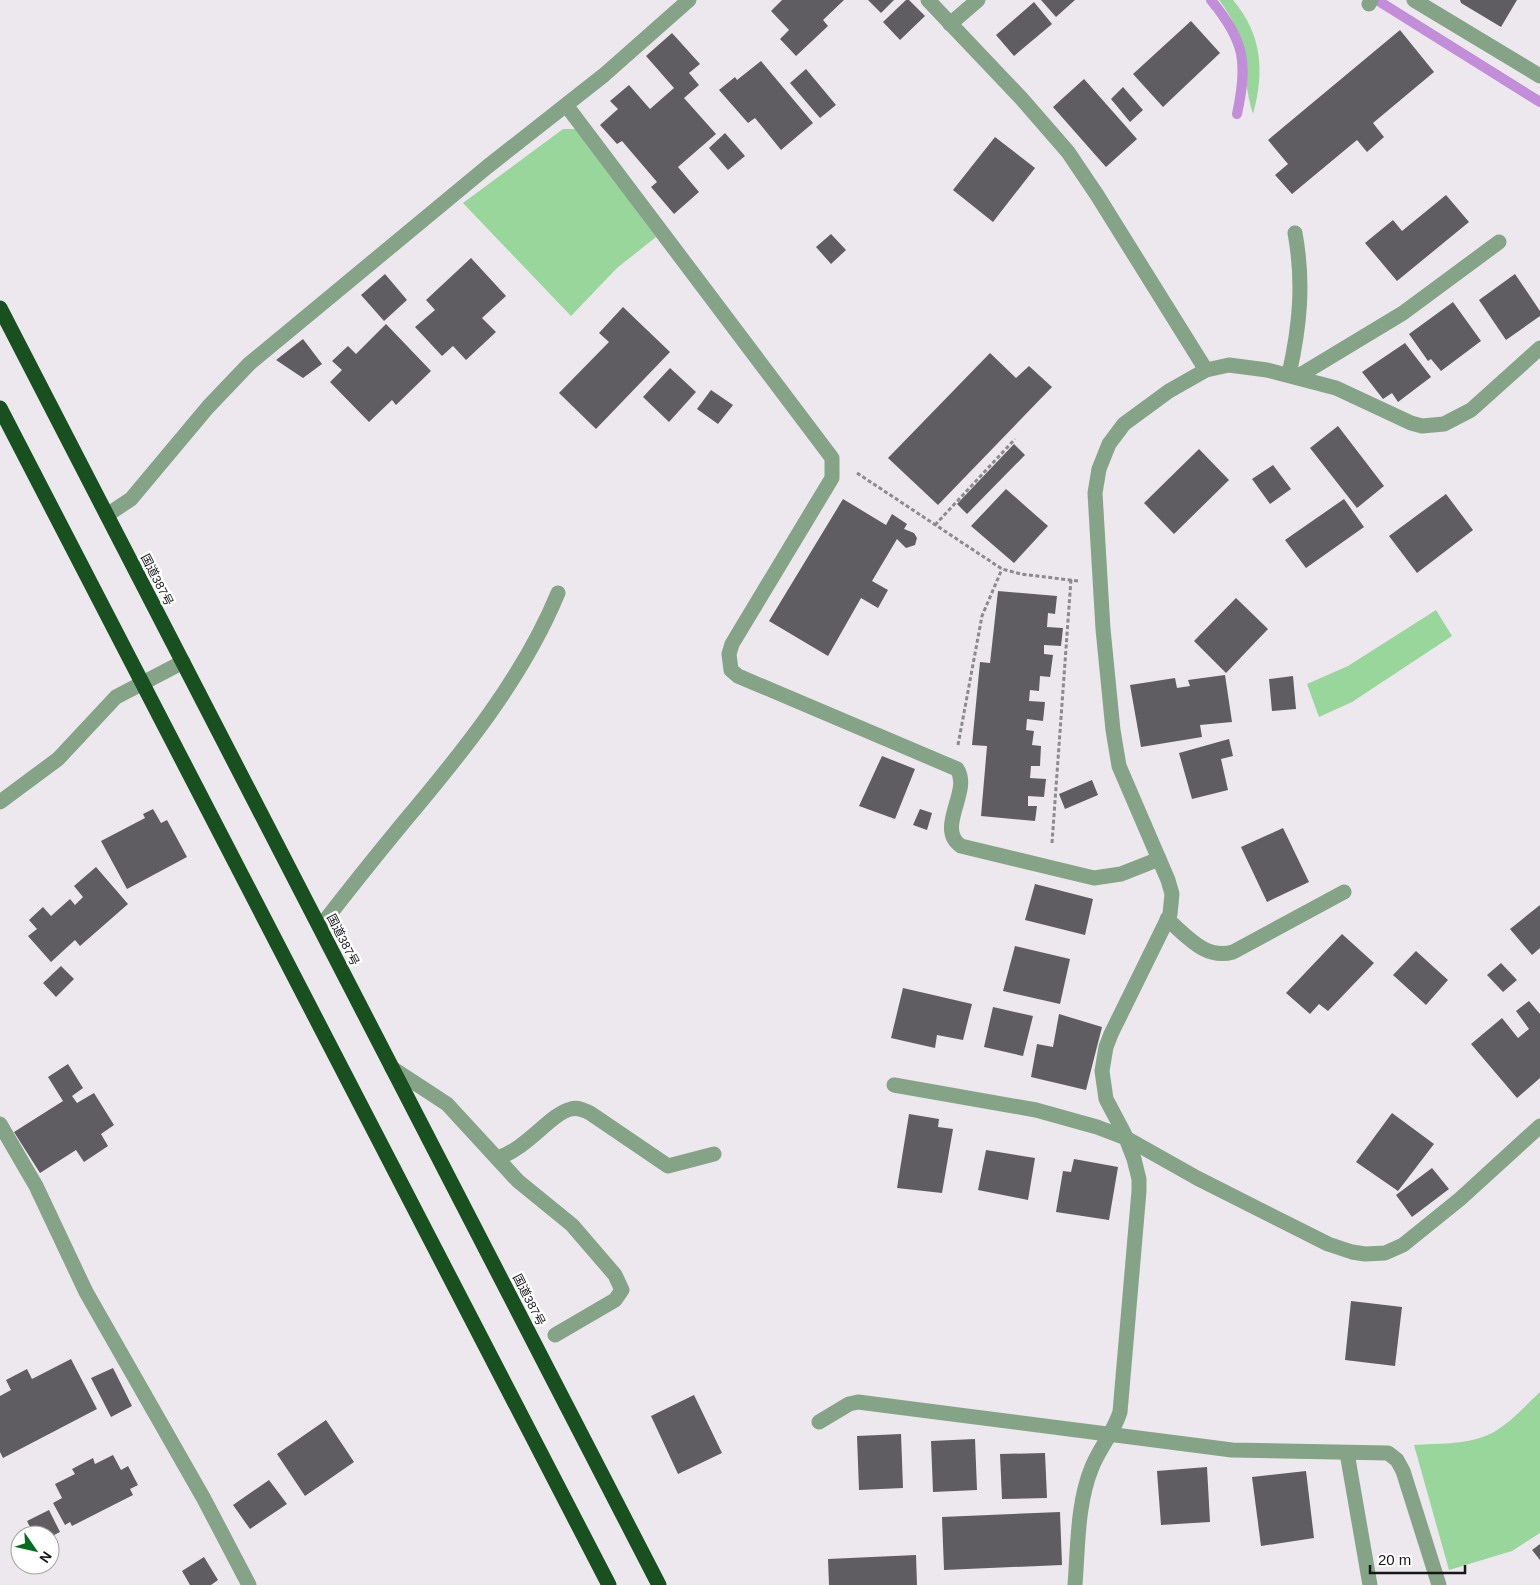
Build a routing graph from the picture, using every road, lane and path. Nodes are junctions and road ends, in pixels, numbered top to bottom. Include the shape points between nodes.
1 (689, 0) edge
2 (928, 0) edge
3 (978, 0) edge
4 (1414, 0) edge
5 (950, 24) junction
6 (1540, 76) edge
7 (566, 105) junction
8 (1295, 233) dead end
9 (1499, 242) dead end
10 (0, 308) edge
11 (1540, 348) edge
12 (1206, 370) junction
13 (1293, 376) junction
14 (0, 408) edge
15 (1015, 438) dead end
16 (849, 467) dead end
17 (107, 515) junction
18 (935, 525) junction
19 (1002, 569) junction
20 (1071, 579) junction
21 (1086, 583) dead end
22 (558, 593) dead end
23 (183, 662) junction
24 (142, 683) junction
25 (958, 747) dead end
26 (0, 802) edge
27 (1052, 843) dead end
28 (1159, 859) junction
29 (1344, 892) dead end
30 (1167, 919) junction
31 (320, 927) junction
32 (392, 1068) junction
33 (894, 1085) dead end
34 (0, 1124) edge
35 (1540, 1126) edge
36 (1126, 1138) junction
37 (714, 1154) dead end
38 (497, 1158) junction
39 (555, 1336) dead end
40 (819, 1422) dead end
41 (1110, 1436) junction
42 (1347, 1452) junction
43 (249, 1585) edge
44 (609, 1585) edge
45 (659, 1585) edge
46 (1075, 1585) edge
47 (1370, 1585) edge
48 (1439, 1585) edge

1 - 7 street
2 - 5 street
3 - 5 street
4 - 6 street
5 - 12 street via 1021,98 1076,163
7 - 17 street via 480,172 249,364 135,494
7 - 28 street via 832,458 832,478 732,644 729,654 731,670 738,676 957,769 960,783 951,831 961,846 1094,878 1121,874
8 - 13 street via 1301,303
9 - 13 street via 1403,313
10 - 17 highway, 国道387号
11 - 13 street via 1471,410 1456,420 1434,426 1403,421 1348,392
12 - 13 street via 1229,365
12 - 28 street via 1169,391 1124,424 1102,458 1095,493 1103,629 1116,749 1125,782
14 - 24 highway
15 - 18 path
16 - 18 path
17 - 23 highway, 国道387号
18 - 19 path
19 - 20 path
19 - 25 path via 982,616
20 - 21 path
20 - 27 path
22 - 31 street via 547,620 516,674 448,770
23 - 24 street
23 - 31 highway, 国道387号
24 - 26 street via 116,697 58,759
24 - 44 highway
28 - 30 street via 1172,894
29 - 30 street via 1222,955 1205,950
30 - 36 street via 1106,1048 1102,1071 1106,1099
31 - 32 highway, 国道387号
32 - 38 street via 448,1104
32 - 45 highway, 国道387号
33 - 36 street via 1036,1110
34 - 43 street via 36,1186 86,1292
35 - 36 street via 1416,1236 1394,1250 1375,1254 1352,1252 1328,1244
36 - 41 street via 1137,1168 1138,1191 1122,1402
37 - 38 street via 668,1166 590,1113 575,1108 558,1116 512,1153
38 - 39 street via 525,1187 572,1224 615,1275 622,1290 615,1300
40 - 41 street via 858,1402
41 - 42 street via 1232,1450
41 - 46 street via 1093,1464 1086,1485
42 - 47 street
42 - 48 street via 1388,1453 1401,1464

